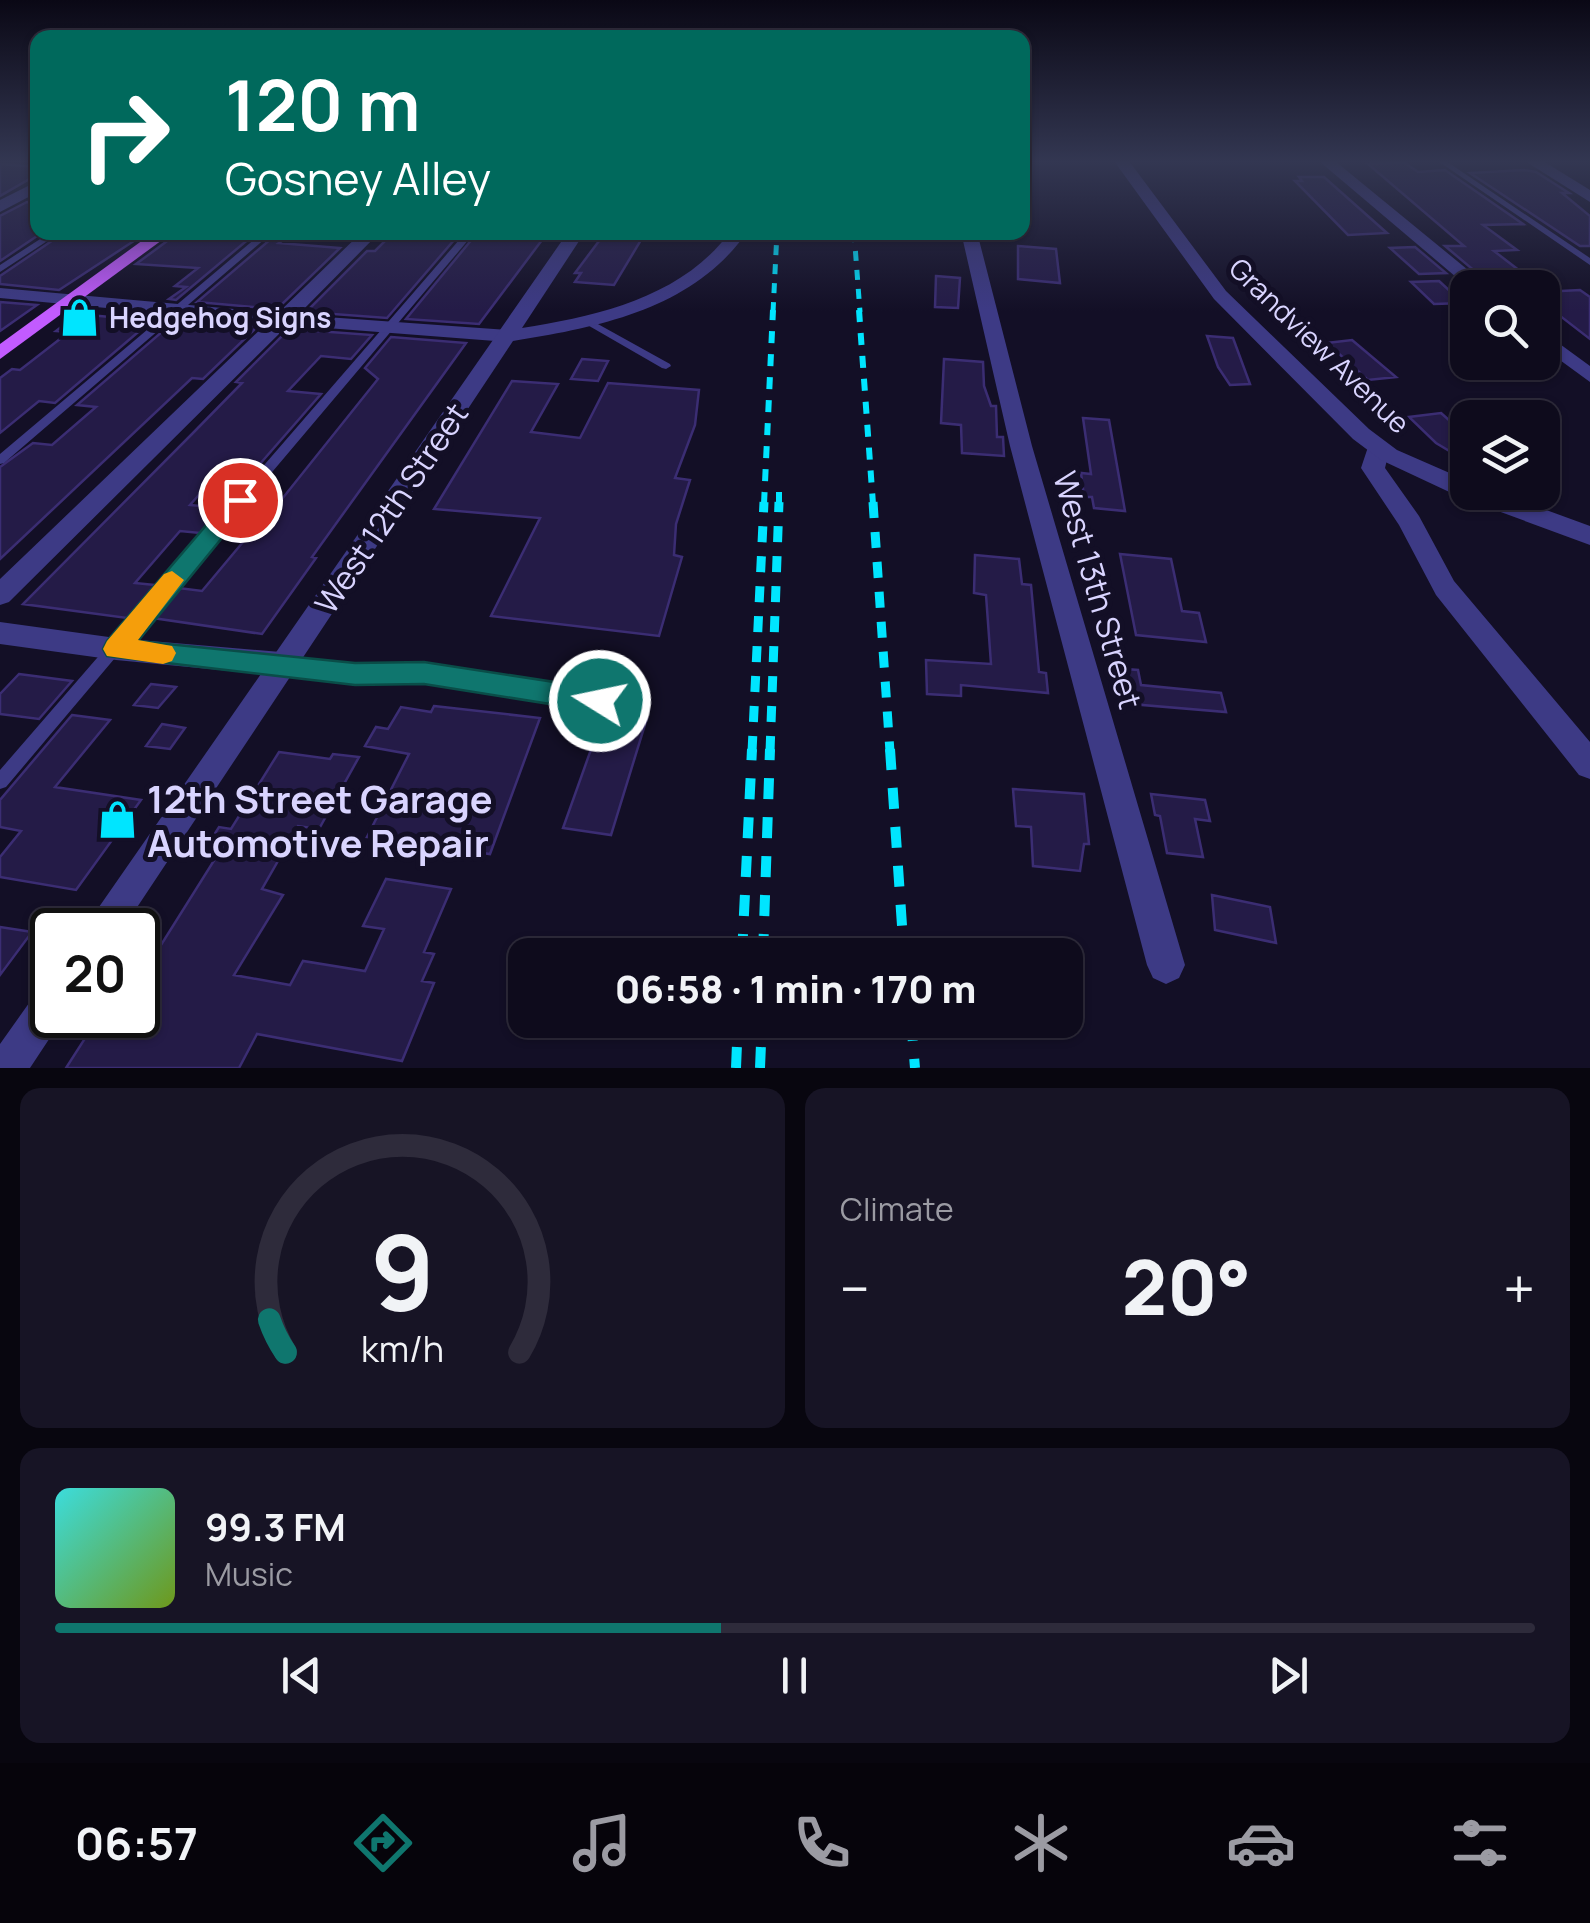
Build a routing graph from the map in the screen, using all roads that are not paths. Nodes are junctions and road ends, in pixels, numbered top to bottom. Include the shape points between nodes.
1 (1157, 211) edge
2 (1387, 211) edge
3 (1515, 211) edge
4 (45, 240) edge
5 (154, 240) edge
6 (260, 240) edge
7 (364, 240) edge
8 (464, 240) edge
9 (572, 240) edge
10 (734, 240) edge
11 (971, 240) edge
12 (1590, 262) edge
13 (0, 269) edge
14 (1460, 270) edge
15 (0, 292) edge
16 (74, 299) junction
17 (180, 308) junction
18 (283, 318) junction
19 (586, 321) junction
20 (388, 329) junction
21 (508, 336) junction
22 (1560, 352) edge
23 (0, 353) edge
24 (666, 366) dead end
25 (1590, 376) edge
26 (1379, 447) junction
27 (0, 460) edge
28 (1450, 483) edge
29 (1519, 510) edge
30 (1590, 536) edge
31 (0, 595) edge
32 (0, 633) edge
33 (116, 649) junction
34 (281, 664) junction
35 (600, 701) dead end
36 (1590, 765) edge
37 (0, 782) edge
38 (117, 908) edge
39 (1166, 965) dead end
40 (30, 1034) edge
41 (7, 1068) edge

1 - 26 street, Grandview Avenue via 1220,295
2 - 14 street
3 - 12 lane
4 - 13 lane
5 - 16 main road
6 - 17 lane
7 - 18 street
8 - 20 lane
9 - 21 street, West 12th Street
10 - 19 street via 720,258 674,289
11 - 39 street, West 13th Street via 1021,446
15 - 16 street
16 - 17 street
16 - 23 main road
17 - 18 street
17 - 27 lane
18 - 20 street
18 - 31 street
19 - 21 street
19 - 24 lane
20 - 21 street
20 - 33 lane
21 - 34 street, West 12th Street
22 - 25 street
26 - 28 street, Grandview Avenue
26 - 36 street via 1374,468 1444,588
29 - 30 street, Grandview Avenue
32 - 33 street
33 - 34 street
33 - 37 lane
34 - 35 lane via 355,674 424,673
34 - 38 street, West 12th Street
40 - 41 street

